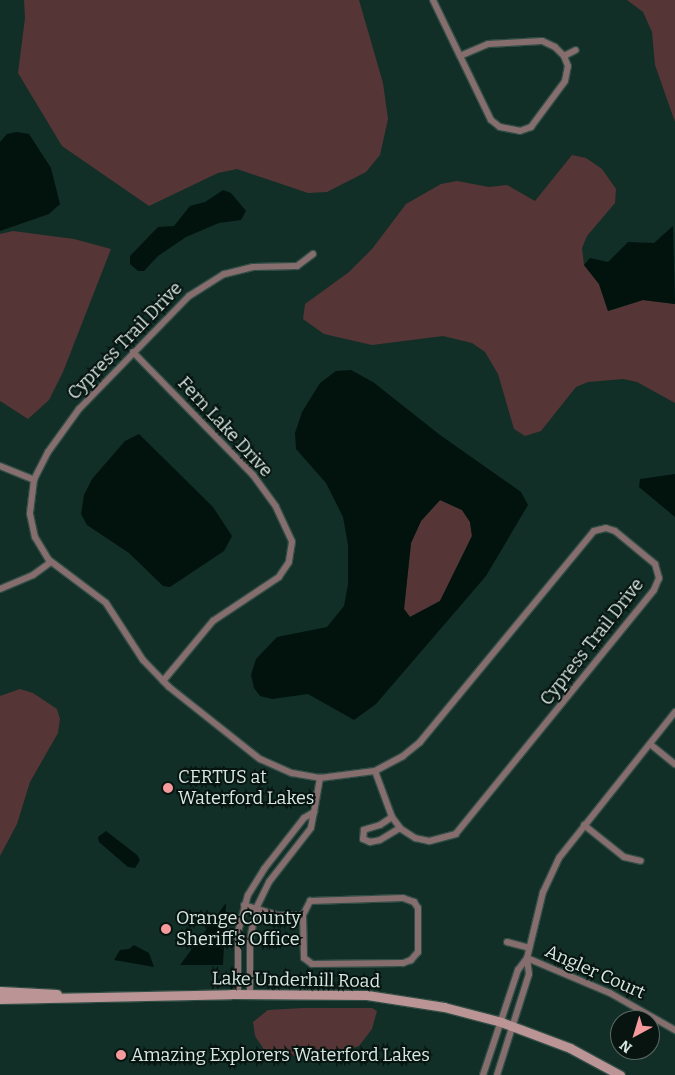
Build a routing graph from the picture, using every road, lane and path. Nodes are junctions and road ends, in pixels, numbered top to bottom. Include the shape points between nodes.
1 (433, 0) edge
2 (576, 50) dead end
3 (460, 56) junction
4 (564, 56) junction
5 (313, 254) dead end
6 (133, 352) junction
7 (0, 466) edge
8 (34, 480) junction
9 (51, 562) junction
10 (0, 589) edge
11 (163, 682) junction
12 (675, 712) edge
13 (650, 744) junction
14 (675, 764) edge
15 (375, 771) junction
16 (320, 778) junction
17 (314, 812) junction
18 (392, 817) junction
19 (584, 825) junction
20 (400, 828) junction
21 (284, 843) junction
22 (294, 850) junction
23 (641, 861) dead end
24 (244, 905) junction
25 (256, 909) junction
26 (303, 915) junction
27 (507, 942) dead end
28 (529, 948) junction
29 (527, 958) junction
30 (0, 991) edge
31 (238, 994) junction
32 (250, 994) junction
33 (77, 997) junction
34 (0, 1000) edge
35 (501, 1022) junction
36 (512, 1025) junction
37 (675, 1030) edge
38 (483, 1075) edge
39 (496, 1075) edge
40 (620, 1075) edge

1 - 3 street
2 - 4 street
3 - 4 street via 488,44 542,41
3 - 4 street via 491,120 500,128 520,132 531,127 565,81 568,66
5 - 6 street, Cypress Trail Drive via 299,266 246,268 212,279 189,296
6 - 8 street, Cypress Trail Drive via 84,402 48,452
6 - 11 street, Fern Lake Drive via 253,475 278,511 292,542 290,558 281,574 210,623
7 - 8 street
8 - 9 street, Cypress Trail Drive via 29,504 32,526
9 - 10 street via 32,575
9 - 11 street, Cypress Trail Drive via 106,602 141,656
11 - 16 street, Cypress Trail Drive via 260,759 292,773
12 - 13 street
13 - 14 street
13 - 19 street
15 - 16 street, Cypress Trail Drive
15 - 18 street, Cypress Trail Drive
15 - 20 street, Cypress Trail Drive via 402,756 429,733 590,533 601,528 615,531 655,564 659,578 654,590 463,828 449,838 433,841 418,839
16 - 17 street
17 - 21 street via 305,817
17 - 22 street via 313,824
18 - 20 street, Cypress Trail Drive
18 - 20 street via 364,830 363,839 378,840
19 - 23 street via 624,858
19 - 28 street via 548,878
21 - 22 street
21 - 24 street via 258,876
22 - 25 street via 269,882
24 - 25 street
24 - 31 street via 238,932
25 - 26 street via 276,916
25 - 32 street via 250,940
26 - 26 street via 310,901 403,898 414,902 418,908 418,952 403,963 312,964 304,958
27 - 28 street
28 - 29 street
29 - 35 street via 518,970
29 - 36 street via 529,973
29 - 37 street, Angler Court via 610,993
30 - 33 street, Lake Underhill Road
31 - 32 street, Lake Underhill Road
31 - 33 street, Lake Underhill Road
32 - 35 street, Lake Underhill Road via 367,995 444,1007
33 - 34 street, Lake Underhill Road
35 - 36 street, Lake Underhill Road
35 - 38 street
36 - 39 street
36 - 40 street, Lake Underhill Road via 583,1054

